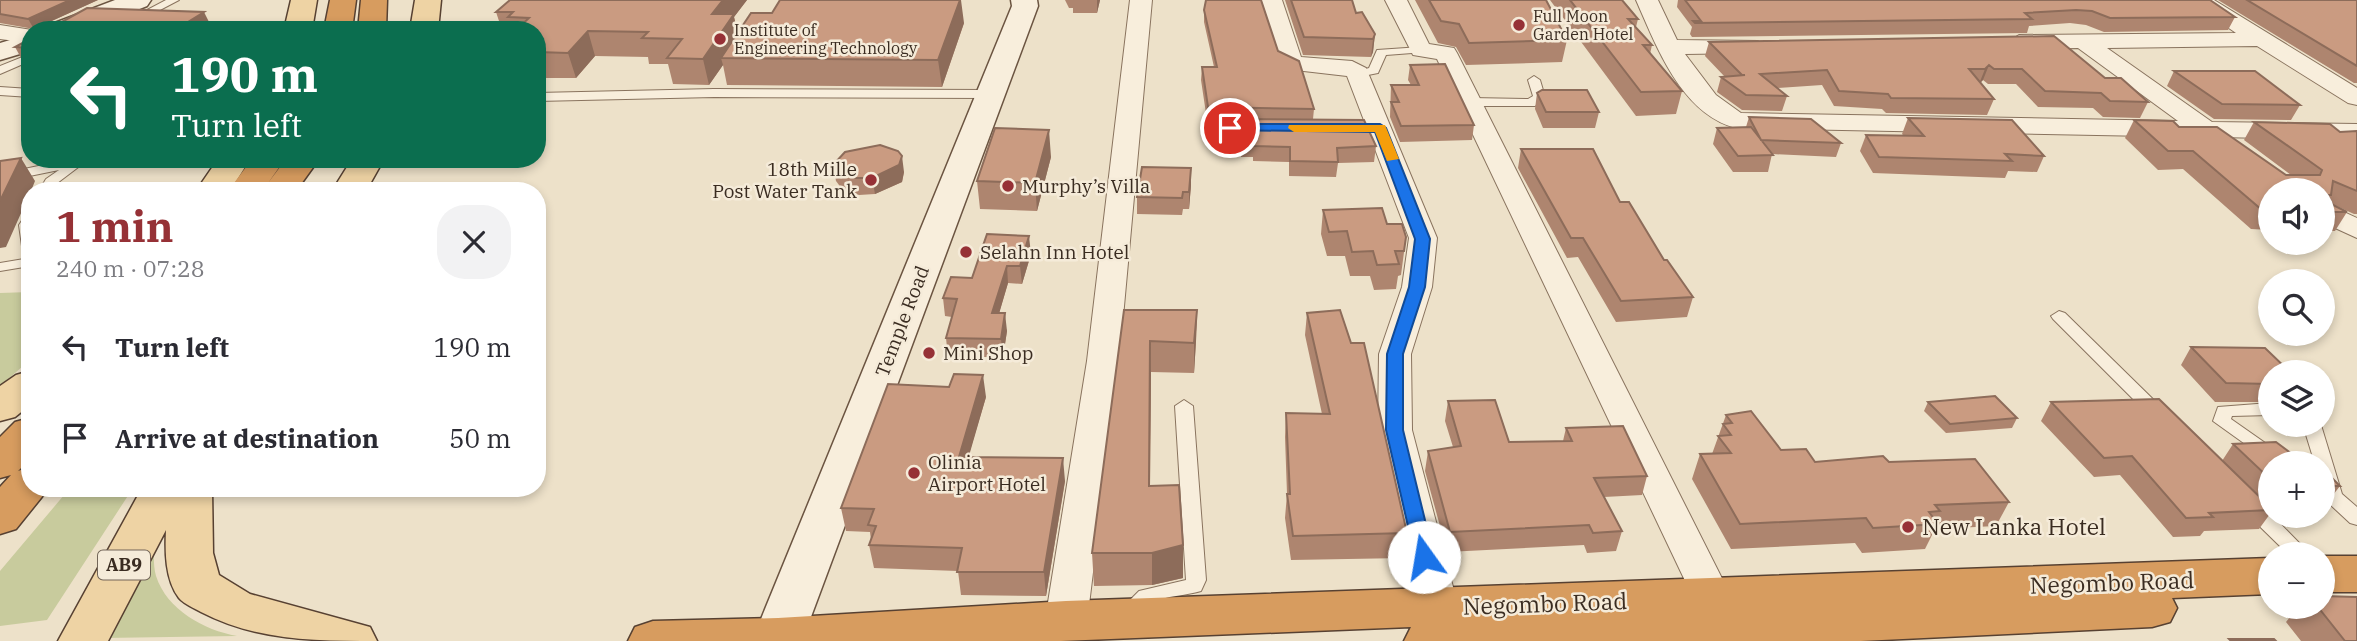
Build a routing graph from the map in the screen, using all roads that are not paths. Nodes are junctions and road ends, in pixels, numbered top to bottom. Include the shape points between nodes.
1 (174, 0) edge
2 (304, 0) edge
3 (343, 0) edge
4 (374, 0) edge
5 (428, 0) edge
6 (1024, 0) edge
7 (1141, 0) edge
8 (1271, 0) edge
9 (1396, 0) edge
10 (1647, 0) edge
11 (2199, 0) edge
12 (133, 13) edge
13 (100, 21) edge
14 (156, 21) edge
15 (300, 21) edge
16 (340, 21) edge
17 (373, 21) edge
18 (425, 21) edge
19 (0, 32) edge
20 (21, 35) edge
21 (2262, 39) junction
22 (2083, 41) junction
23 (2002, 42) edge
24 (21, 45) edge
25 (1774, 45) edge
26 (1667, 47) junction
27 (1420, 50) junction
28 (0, 52) edge
29 (21, 61) edge
30 (0, 70) edge
31 (1358, 73) junction
32 (1534, 80) dead end
33 (722, 81) edge
34 (0, 91) edge
35 (21, 92) edge
36 (714, 93) junction
37 (990, 94) junction
38 (546, 97) edge
39 (2357, 98) edge
40 (1471, 102) junction
41 (1230, 128) dead end
42 (1271, 128) edge
43 (2207, 130) junction
44 (2357, 132) edge
45 (2240, 153) edge
46 (48, 168) edge
47 (72, 168) edge
48 (0, 178) edge
49 (51, 182) edge
50 (2335, 217) edge
51 (2357, 229) edge
52 (21, 264) edge
53 (0, 267) edge
54 (2059, 316) dead end
55 (21, 391) edge
56 (1184, 406) dead end
57 (0, 407) edge
58 (2258, 410) edge
59 (2173, 429) edge
60 (21, 441) edge
61 (2267, 451) edge
62 (0, 463) edge
63 (2237, 491) edge
64 (21, 493) edge
65 (160, 497) edge
66 (189, 497) edge
67 (2335, 497) edge
68 (0, 517) edge
69 (2357, 517) edge
70 (2288, 542) edge
71 (2335, 574) edge
72 (2357, 574) edge
73 (2258, 577) edge
74 (2357, 598) edge
75 (2335, 599) edge
76 (2258, 602) edge
77 (1120, 619) junction
78 (1066, 621) junction
79 (1706, 624) edge
80 (1437, 630) edge
81 (777, 640) edge
82 (83, 641) edge
83 (352, 641) edge
84 (653, 641) edge

1 - 12 lane
2 - 15 main road
3 - 16 highway
4 - 17 highway
5 - 18 main road
6 - 37 street, Temple Road
7 - 78 street via 1103,361
8 - 31 street via 1288,57 1295,64 1352,68
9 - 27 street
10 - 26 street
11 - 21 street
12 - 13 street
12 - 14 lane
19 - 20 street
21 - 22 street
21 - 39 street
22 - 23 street
22 - 43 street
24 - 28 street
25 - 26 street
26 - 43 street via 1718,114 1736,120
27 - 31 lane via 1381,52 1374,71
27 - 40 street via 1446,53
29 - 30 lane
31 - 80 street via 1373,128 1423,239 1417,287 1395,354 1395,430
32 - 40 lane via 1539,97 1531,103
33 - 36 lane
34 - 35 lane
36 - 37 lane
36 - 38 lane
37 - 81 street, Temple Road
40 - 79 street
41 - 42 lane
43 - 44 street
43 - 45 street
46 - 48 lane
47 - 49 lane
50 - 51 street
52 - 53 lane
54 - 59 lane
55 - 57 main road
56 - 77 lane via 1196,580 1194,586 1146,596
58 - 61 lane via 2224,411 2222,421
60 - 62 highway
63 - 70 lane
64 - 68 highway
65 - 82 main road, AB9
66 - 83 main road via 189,553 197,586 236,610
67 - 69 lane
71 - 72 highway
73 - 79 highway, Negombo Road
74 - 75 highway
76 - 79 highway, Negombo Road
77 - 78 highway, Negombo Road
77 - 80 highway, Negombo Road
78 - 81 highway, Negombo Road
79 - 80 highway, Negombo Road
81 - 84 highway, Negombo Road

